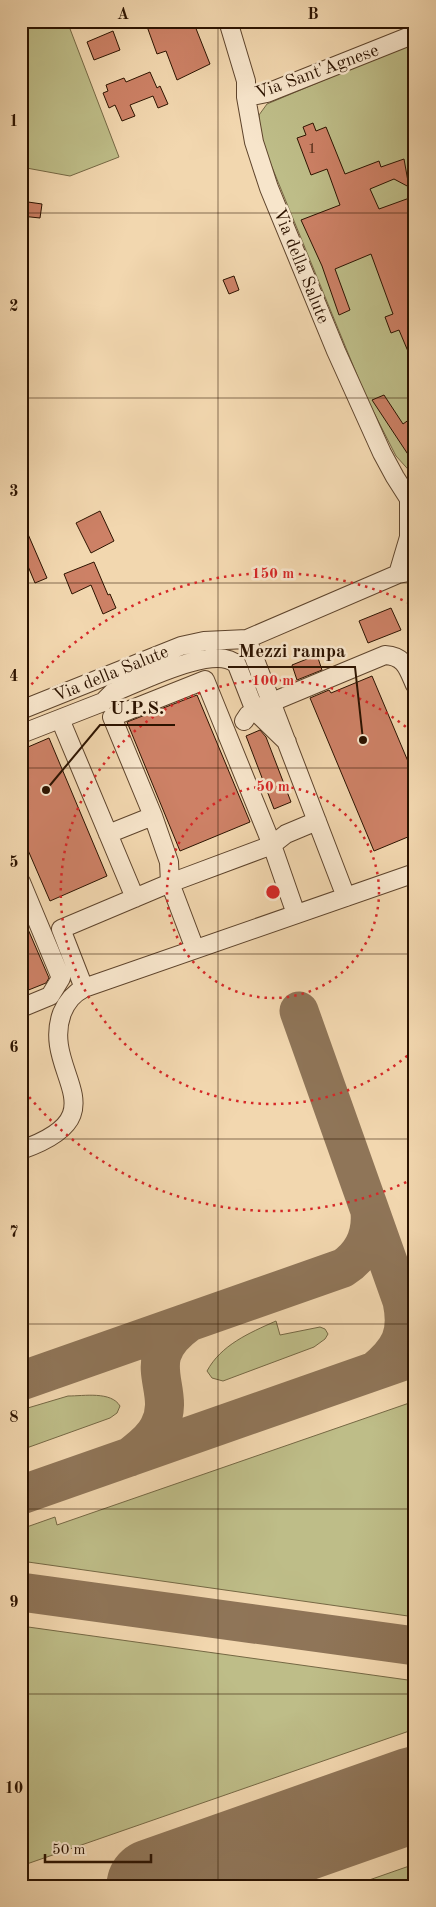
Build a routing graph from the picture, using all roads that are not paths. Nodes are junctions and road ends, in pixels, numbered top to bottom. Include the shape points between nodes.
1 (228, 21) edge
2 (415, 34) edge
3 (246, 97) junction
4 (412, 501) edge
5 (407, 572) edge
6 (247, 639) junction
7 (415, 685) edge
8 (272, 702) junction
9 (250, 709) junction
10 (21, 710) edge
11 (60, 718) junction
12 (21, 734) edge
13 (288, 742) junction
14 (234, 749) junction
15 (153, 816) junction
16 (317, 821) junction
17 (106, 829) junction
18 (272, 845) junction
19 (415, 873) edge
20 (21, 882) edge
21 (170, 884) junction
22 (346, 897) junction
23 (135, 898) junction
24 (296, 914) junction
25 (195, 949) junction
26 (84, 988) junction
27 (21, 1008) edge
28 (21, 1150) edge

1 - 3 street, Via della Salute via 246,81
2 - 3 street, Via Sant'Agnese via 267,93
3 - 4 street, Via della Salute via 254,142 273,197 332,342 394,477
4 - 5 street, Via della Salute
5 - 6 street, Via della Salute
6 - 8 street
6 - 10 street, Via della Salute via 204,641 181,646
7 - 8 street via 403,661 385,655
8 - 9 street
8 - 13 street
9 - 11 street via 240,670 233,661 222,658 196,660 112,693 103,702
9 - 13 street
9 - 14 street via 235,738
11 - 12 street
11 - 17 street
13 - 16 street
14 - 15 street via 205,680 112,716
14 - 18 street
15 - 17 street
15 - 21 street via 169,862
16 - 18 street via 286,834
16 - 22 street
17 - 23 street
18 - 21 street
18 - 24 street
19 - 22 street
20 - 27 street via 61,978 50,996
21 - 23 street
21 - 25 street
22 - 24 street
23 - 26 street via 61,929
24 - 25 street
25 - 26 street
26 - 28 street via 74,993 65,1005 57,1029 74,1107 67,1124 55,1135

